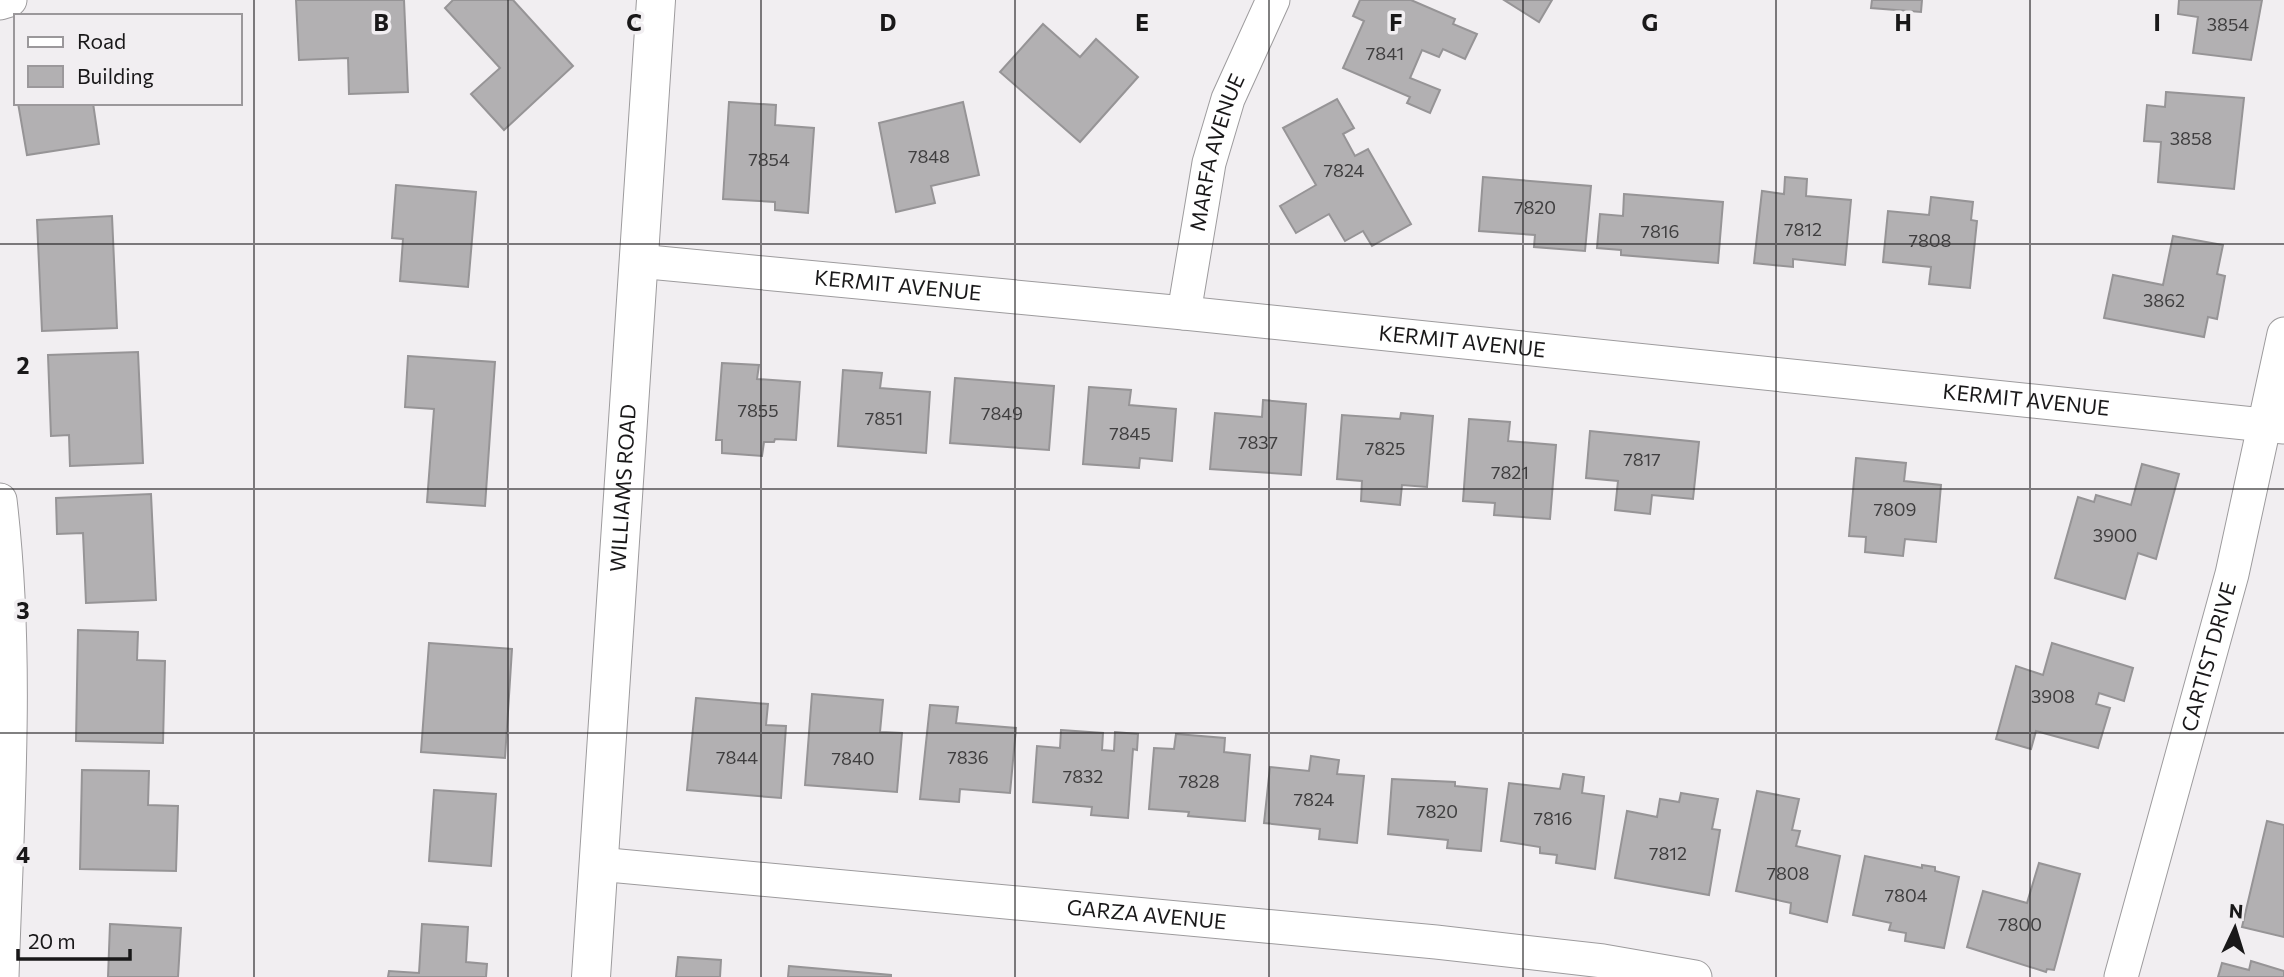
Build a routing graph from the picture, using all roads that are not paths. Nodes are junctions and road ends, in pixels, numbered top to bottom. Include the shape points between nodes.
1 (10, 0) edge
2 (656, 0) edge
3 (1273, 0) edge
4 (0, 3) edge
5 (638, 261) junction
6 (1184, 313) junction
7 (2284, 334) edge
8 (2274, 425) edge
9 (0, 500) edge
10 (6, 709) edge
11 (598, 864) junction
12 (2, 977) edge
13 (591, 977) edge
14 (1695, 977) edge
15 (2121, 977) edge

1 - 4 street
2 - 5 street, WILLIAMS ROAD
3 - 6 street, MARFA AVENUE via 1228,99 1209,163
5 - 6 street, KERMIT AVENUE
5 - 11 street, WILLIAMS ROAD
6 - 8 street, KERMIT AVENUE
7 - 8 street, CARTIST DRIVE
8 - 15 street, CARTIST DRIVE
9 - 10 street via 8,565
10 - 12 street via 11,804
11 - 13 street, WILLIAMS ROAD
11 - 14 street, GARZA AVENUE via 1436,942 1603,961

